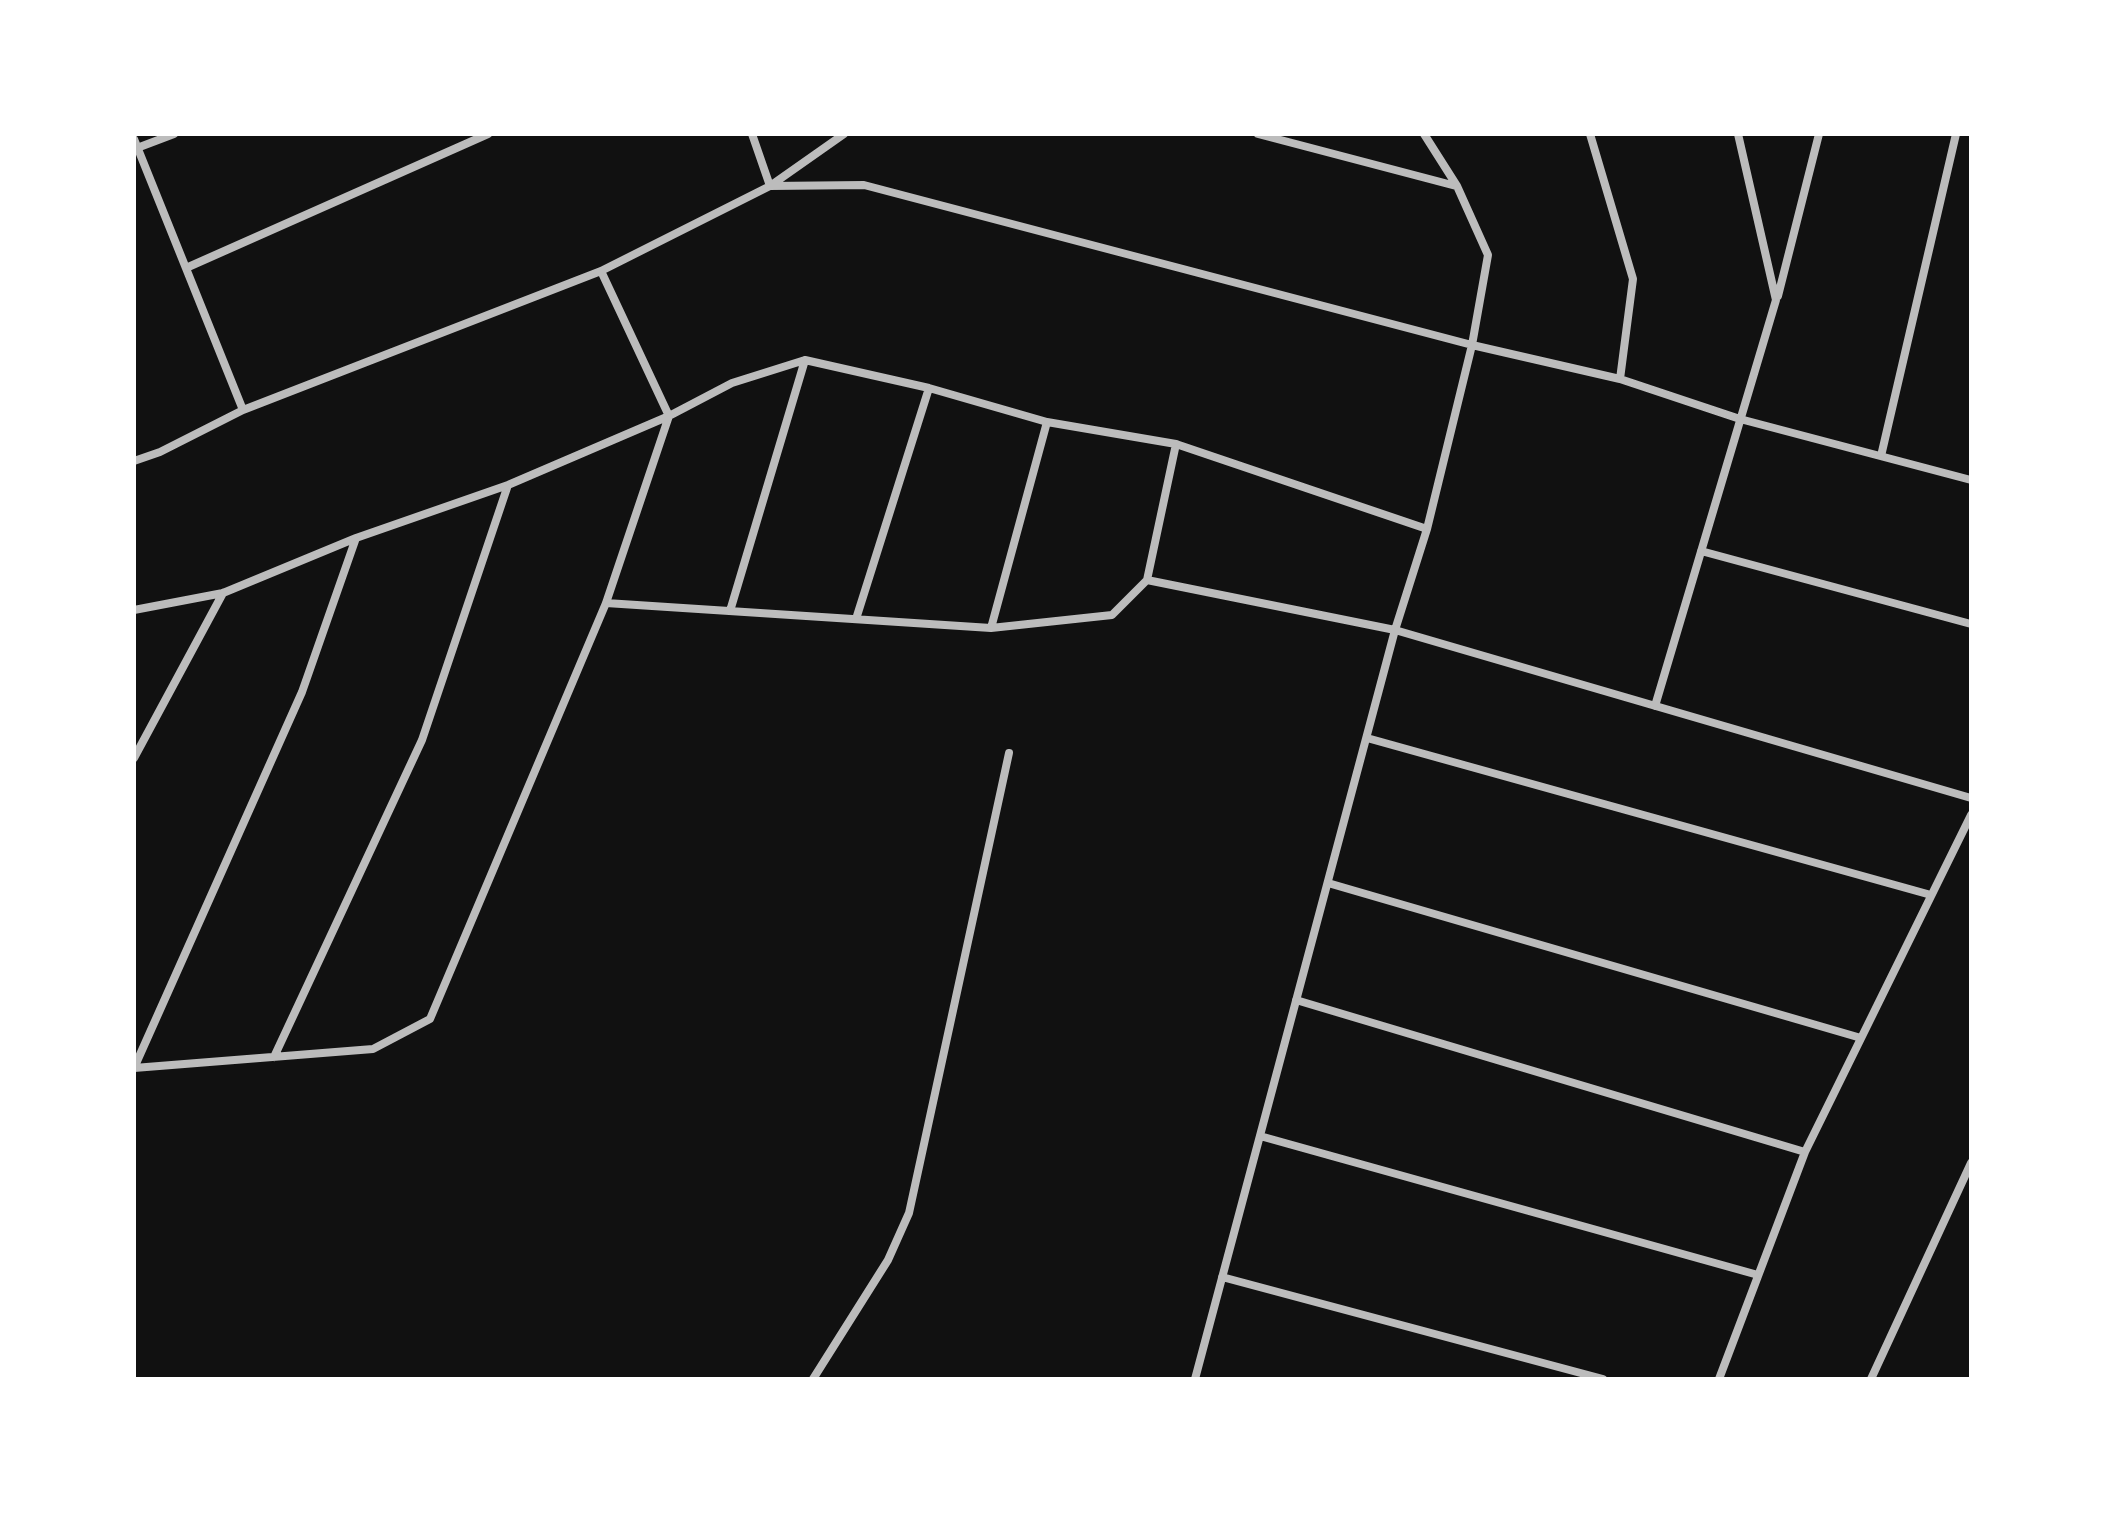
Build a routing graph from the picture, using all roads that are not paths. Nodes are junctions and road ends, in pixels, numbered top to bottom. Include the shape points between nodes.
1 (174, 134) edge
2 (488, 134) edge
3 (752, 134) edge
4 (844, 134) edge
5 (1258, 134) edge
6 (1424, 134) edge
7 (1590, 134) edge
8 (1738, 134) edge
9 (1819, 134) edge
10 (1956, 134) edge
11 (136, 144) edge
12 (770, 186) junction
13 (1457, 186) junction
14 (186, 268) junction
15 (601, 271) junction
16 (1776, 300) junction
17 (1472, 345) junction
18 (805, 360) junction
19 (1620, 379) junction
20 (929, 388) junction
21 (243, 410) junction
22 (669, 416) junction
23 (1740, 419) junction
24 (1047, 422) junction
25 (1176, 444) junction
26 (1881, 456) junction
27 (134, 461) edge
28 (1971, 480) edge
29 (508, 485) junction
30 (1427, 529) junction
31 (356, 538) junction
32 (1701, 551) junction
33 (1147, 580) junction
34 (223, 593) junction
35 (606, 603) junction
36 (134, 610) edge
37 (730, 611) junction
38 (856, 619) junction
39 (1971, 624) edge
40 (991, 628) junction
41 (1395, 630) junction
42 (1655, 706) junction
43 (1367, 738) junction
44 (1009, 753) dead end
45 (134, 758) edge
46 (1971, 798) edge
47 (1971, 815) edge
48 (1328, 883) junction
49 (1931, 895) junction
50 (1296, 1000) junction
51 (1861, 1038) junction
52 (274, 1057) junction
53 (134, 1068) edge
54 (1260, 1136) junction
55 (1805, 1152) junction
56 (1971, 1163) edge
57 (1758, 1275) junction
58 (1222, 1277) junction
59 (813, 1379) edge
60 (1195, 1379) edge
61 (1603, 1379) edge
62 (1719, 1379) edge
63 (1871, 1379) edge

1 - 11 street
2 - 14 street
3 - 12 street
4 - 12 street
5 - 13 street
6 - 13 street
7 - 19 street via 1633,279
8 - 16 street
9 - 16 street
10 - 26 street
11 - 14 street
12 - 15 street
12 - 17 street via 864,185
13 - 17 street via 1488,255
14 - 21 street
15 - 21 street
15 - 22 street
16 - 23 street
17 - 19 street
17 - 30 street
18 - 20 street
18 - 22 street via 732,383
18 - 37 street
19 - 23 street
20 - 24 street
20 - 38 street
21 - 27 street
22 - 29 street
22 - 35 street
23 - 26 street
23 - 32 street
24 - 25 street
24 - 40 street
25 - 30 street
25 - 33 street
26 - 28 street
29 - 31 street
29 - 52 street via 422,740
30 - 41 street
31 - 34 street
31 - 53 street via 302,692
32 - 39 street
32 - 42 street
33 - 40 street via 1112,615
33 - 41 street
34 - 36 street
34 - 45 street
35 - 37 street
35 - 52 street via 430,1019 373,1049
37 - 38 street
38 - 40 street
41 - 42 street
41 - 43 street
42 - 46 street
43 - 48 street
43 - 49 street
44 - 59 street via 909,1213 888,1260
47 - 49 street
48 - 50 street
48 - 51 street
49 - 51 street
50 - 54 street
50 - 55 street
51 - 55 street
52 - 53 street
54 - 57 street
54 - 58 street
55 - 57 street
56 - 63 street
57 - 62 street
58 - 60 street
58 - 61 street

